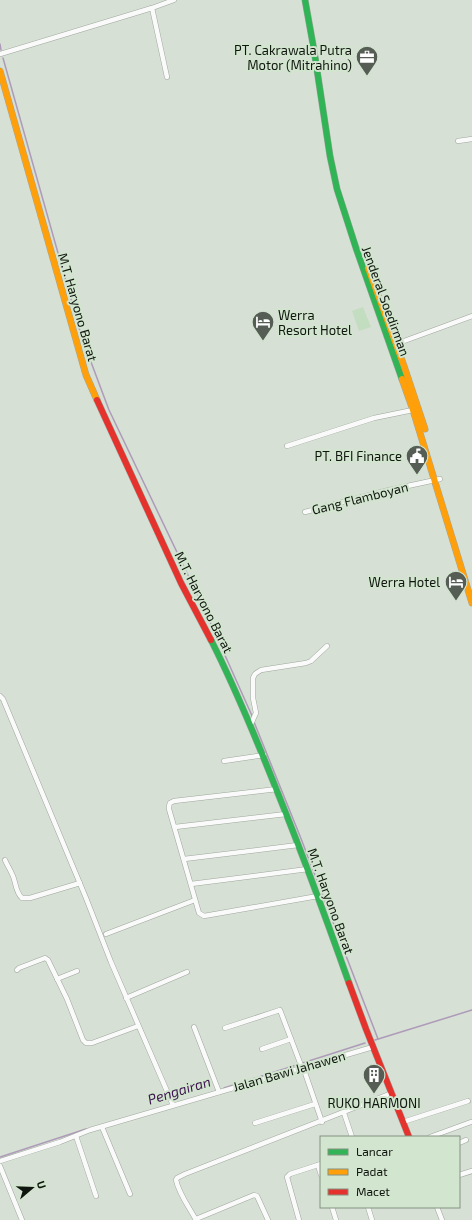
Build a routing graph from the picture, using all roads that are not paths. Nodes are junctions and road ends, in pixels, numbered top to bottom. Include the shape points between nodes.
1 (174, 0) edge
2 (305, 0) edge
3 (310, 0) edge
4 (152, 8) junction
5 (0, 54) edge
6 (0, 71) edge
7 (167, 77) dead end
8 (472, 139) edge
9 (458, 141) dead end
10 (472, 316) edge
11 (396, 344) junction
12 (413, 410) junction
13 (287, 446) dead end
14 (437, 480) junction
15 (304, 512) dead end
16 (472, 584) edge
17 (472, 604) edge
18 (327, 646) dead end
19 (0, 696) edge
20 (251, 724) junction
21 (264, 755) junction
22 (224, 761) dead end
23 (277, 789) junction
24 (286, 814) junction
25 (175, 827) junction
26 (298, 845) junction
27 (184, 859) junction
28 (5, 860) dead end
29 (308, 869) junction
30 (80, 883) junction
31 (191, 884) junction
32 (318, 896) junction
33 (196, 900) junction
34 (106, 934) dead end
35 (17, 970) dead end
36 (77, 970) dead end
37 (187, 972) dead end
38 (57, 979) junction
39 (126, 998) junction
40 (138, 1026) junction
41 (194, 1027) dead end
42 (225, 1028) dead end
43 (291, 1039) junction
44 (373, 1046) junction
45 (262, 1049) dead end
46 (302, 1067) junction
47 (219, 1092) junction
48 (392, 1093) junction
49 (468, 1101) dead end
50 (315, 1104) junction
51 (173, 1105) junction
52 (344, 1113) junction
53 (322, 1122) junction
54 (403, 1122) junction
55 (470, 1122) dead end
56 (255, 1123) dead end
57 (102, 1126) junction
58 (76, 1136) junction
59 (352, 1136) edge
60 (409, 1136) edge
61 (433, 1136) edge
62 (466, 1140) dead end
63 (460, 1143) edge
64 (0, 1161) edge
65 (319, 1164) edge
66 (0, 1166) edge
67 (472, 1171) edge
68 (460, 1175) edge
69 (130, 1194) dead end
70 (96, 1196) dead end
71 (332, 1208) edge
72 (368, 1208) edge
73 (437, 1208) edge
74 (372, 1219) edge
75 (22, 1220) edge
76 (196, 1220) edge
77 (268, 1220) edge
78 (299, 1220) edge
79 (336, 1220) edge
80 (366, 1220) edge
81 (442, 1220) edge

1 - 4 street
2 - 12 main road, Jenderal Soedirman via 337,188
3 - 11 main road, Jenderal Soedirman via 342,187
4 - 5 street
4 - 7 street
6 - 20 main road, M.T. Haryono Barat via 86,375 181,582
8 - 9 street
10 - 11 street
11 - 14 main road, Jenderal Soedirman via 418,407
12 - 13 street via 374,418
12 - 14 main road, Jenderal Soedirman
14 - 15 street, Gang Flamboyan
14 - 16 main road, Jenderal Soedirman
14 - 17 main road, Jenderal Soedirman
18 - 20 street via 306,663 261,670 255,674 253,698 256,713
19 - 30 street
20 - 21 main road, M.T. Haryono Barat
21 - 22 street
21 - 23 main road, M.T. Haryono Barat
23 - 24 main road, M.T. Haryono Barat
23 - 25 street via 174,801 169,806
24 - 25 street
24 - 26 main road, M.T. Haryono Barat
25 - 27 street
26 - 27 street
26 - 29 main road, M.T. Haryono Barat
27 - 31 street
28 - 30 street via 22,898 30,898
29 - 31 street
29 - 32 main road, M.T. Haryono Barat
30 - 39 street
31 - 33 street
32 - 33 street via 204,916 200,913
32 - 44 main road, M.T. Haryono Barat
33 - 34 street
35 - 38 street via 45,958
36 - 38 street
37 - 39 street
38 - 40 street via 86,1043
39 - 40 street
40 - 51 street
41 - 47 street
42 - 43 street via 280,1010
43 - 45 street
43 - 46 street
44 - 46 street, Jalan Bawi Jahawen
44 - 48 main road, M.T. Haryono Barat
46 - 47 street, Jalan Bawi Jahawen
46 - 50 street
47 - 51 street, Jalan Bawi Jahawen
48 - 52 street
48 - 54 main road, M.T. Haryono Barat
49 - 54 street
50 - 53 street
50 - 56 street
51 - 57 street, Jalan Bawi Jahawen
52 - 53 street
52 - 59 street
53 - 76 street via 178,1178 178,1187
54 - 60 main road, M.T. Haryono Barat
55 - 61 street
57 - 58 street, Jalan Bawi Jahawen
57 - 69 street
58 - 64 street, Jalan Bawi Jahawen
58 - 70 street
62 - 63 street
65 - 78 street via 290,1174 287,1178
66 - 75 street
67 - 68 street
71 - 79 street
72 - 74 street
73 - 81 street
74 - 80 street
76 - 77 street via 254,1195 257,1196

